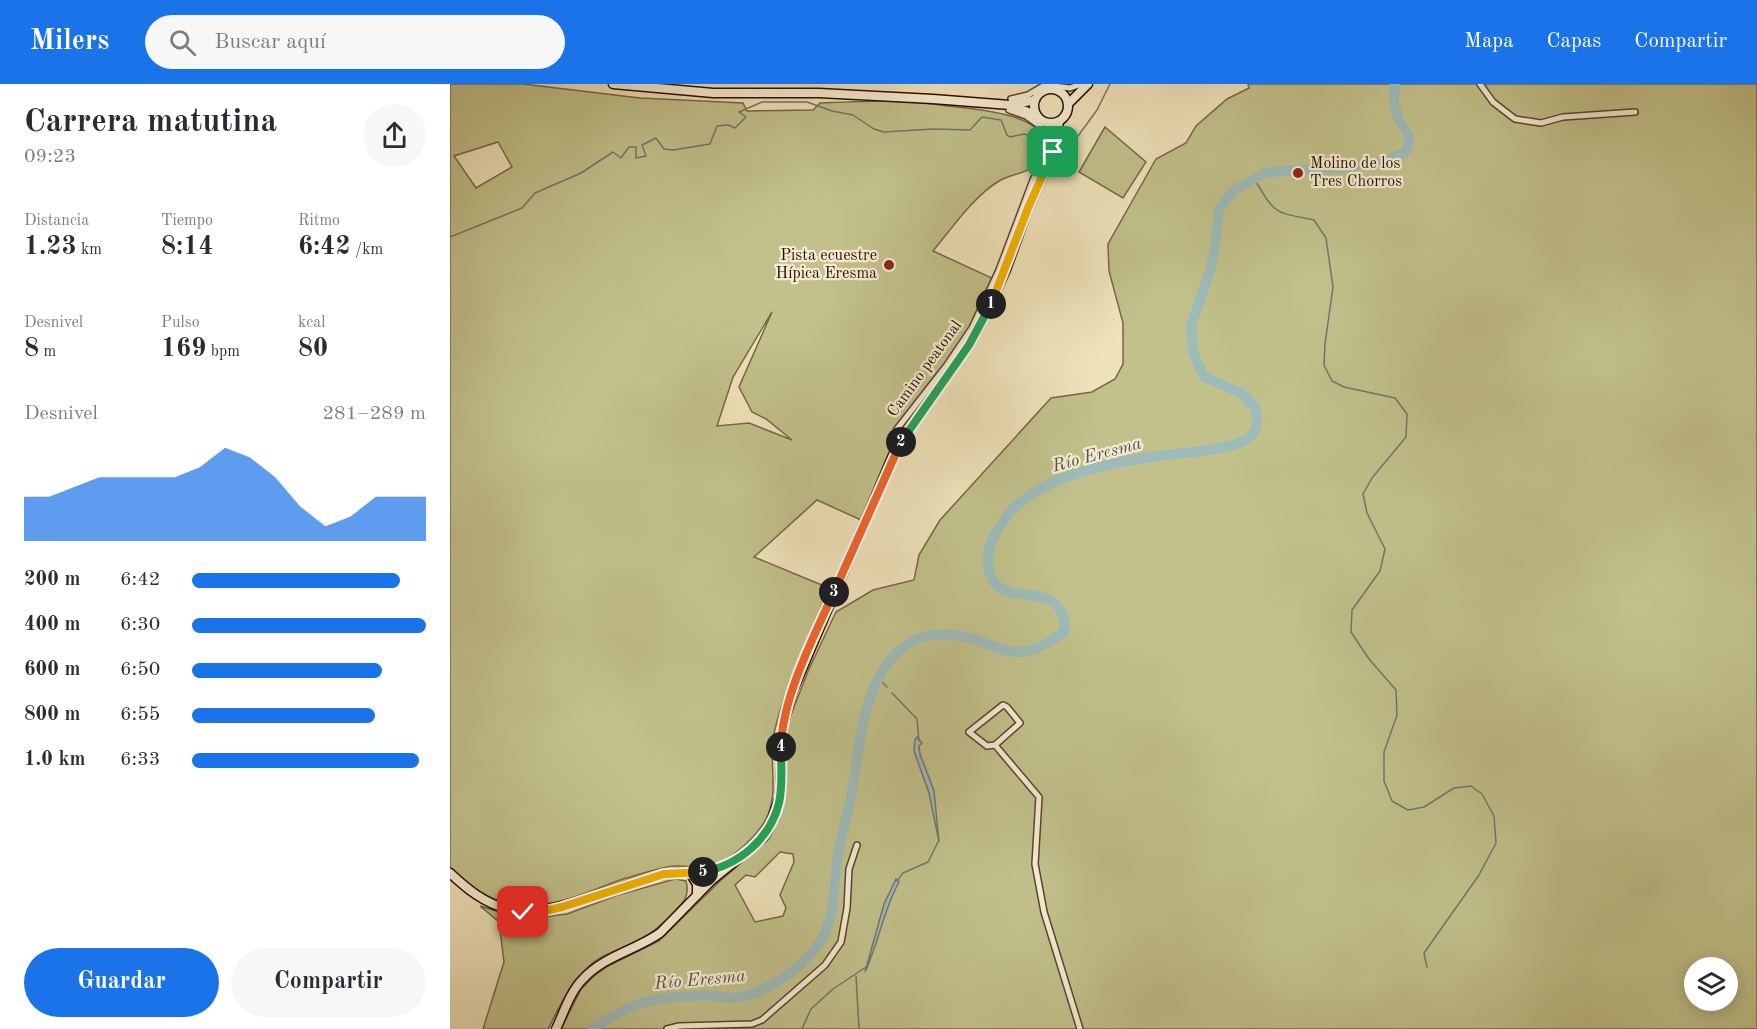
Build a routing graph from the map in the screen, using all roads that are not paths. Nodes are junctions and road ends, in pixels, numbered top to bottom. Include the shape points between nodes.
1 (613, 84) edge
2 (1480, 84) edge
3 (1084, 86) edge
4 (670, 87) edge
5 (1062, 93) junction
6 (1035, 100) junction
7 (1068, 104) junction
8 (1010, 105) junction
9 (1635, 112) dead end
10 (1036, 115) junction
11 (1059, 122) junction
12 (1046, 123) junction
13 (1055, 141) junction
14 (897, 429) dead end
15 (995, 745) junction
16 (857, 845) dead end
17 (734, 863) junction
18 (450, 873) edge
19 (693, 875) junction
20 (711, 881) junction
21 (697, 895) junction
22 (556, 1029) edge
23 (667, 1029) edge
24 (1080, 1029) edge

1 - 4 street
2 - 9 street via 1493,102 1515,119 1541,123 1563,117
3 - 5 street
3 - 7 street
3 - 8 street via 1045,85
4 - 8 street via 713,93 819,93
5 - 6 street via 1046,89
5 - 7 street
6 - 8 street
6 - 10 street
7 - 11 street via 1067,114
8 - 10 street
8 - 14 street, Camino peatonal via 1043,128 1048,152 972,328
10 - 12 street
11 - 12 street
11 - 13 street
12 - 13 street
13 - 17 street via 989,308 969,345 900,443 793,690 783,725 778,804 763,836
15 - 15 street via 987,746 969,732 1003,705 1020,723
15 - 24 street via 1039,797 1035,864 1038,883
16 - 23 street via 849,869 841,942 825,965 762,1020 752,1024
17 - 19 street
17 - 20 street
18 - 19 street via 495,905 528,912 562,907 664,874
19 - 20 street
19 - 21 street
20 - 21 street
21 - 22 street via 650,940 605,962 582,979

